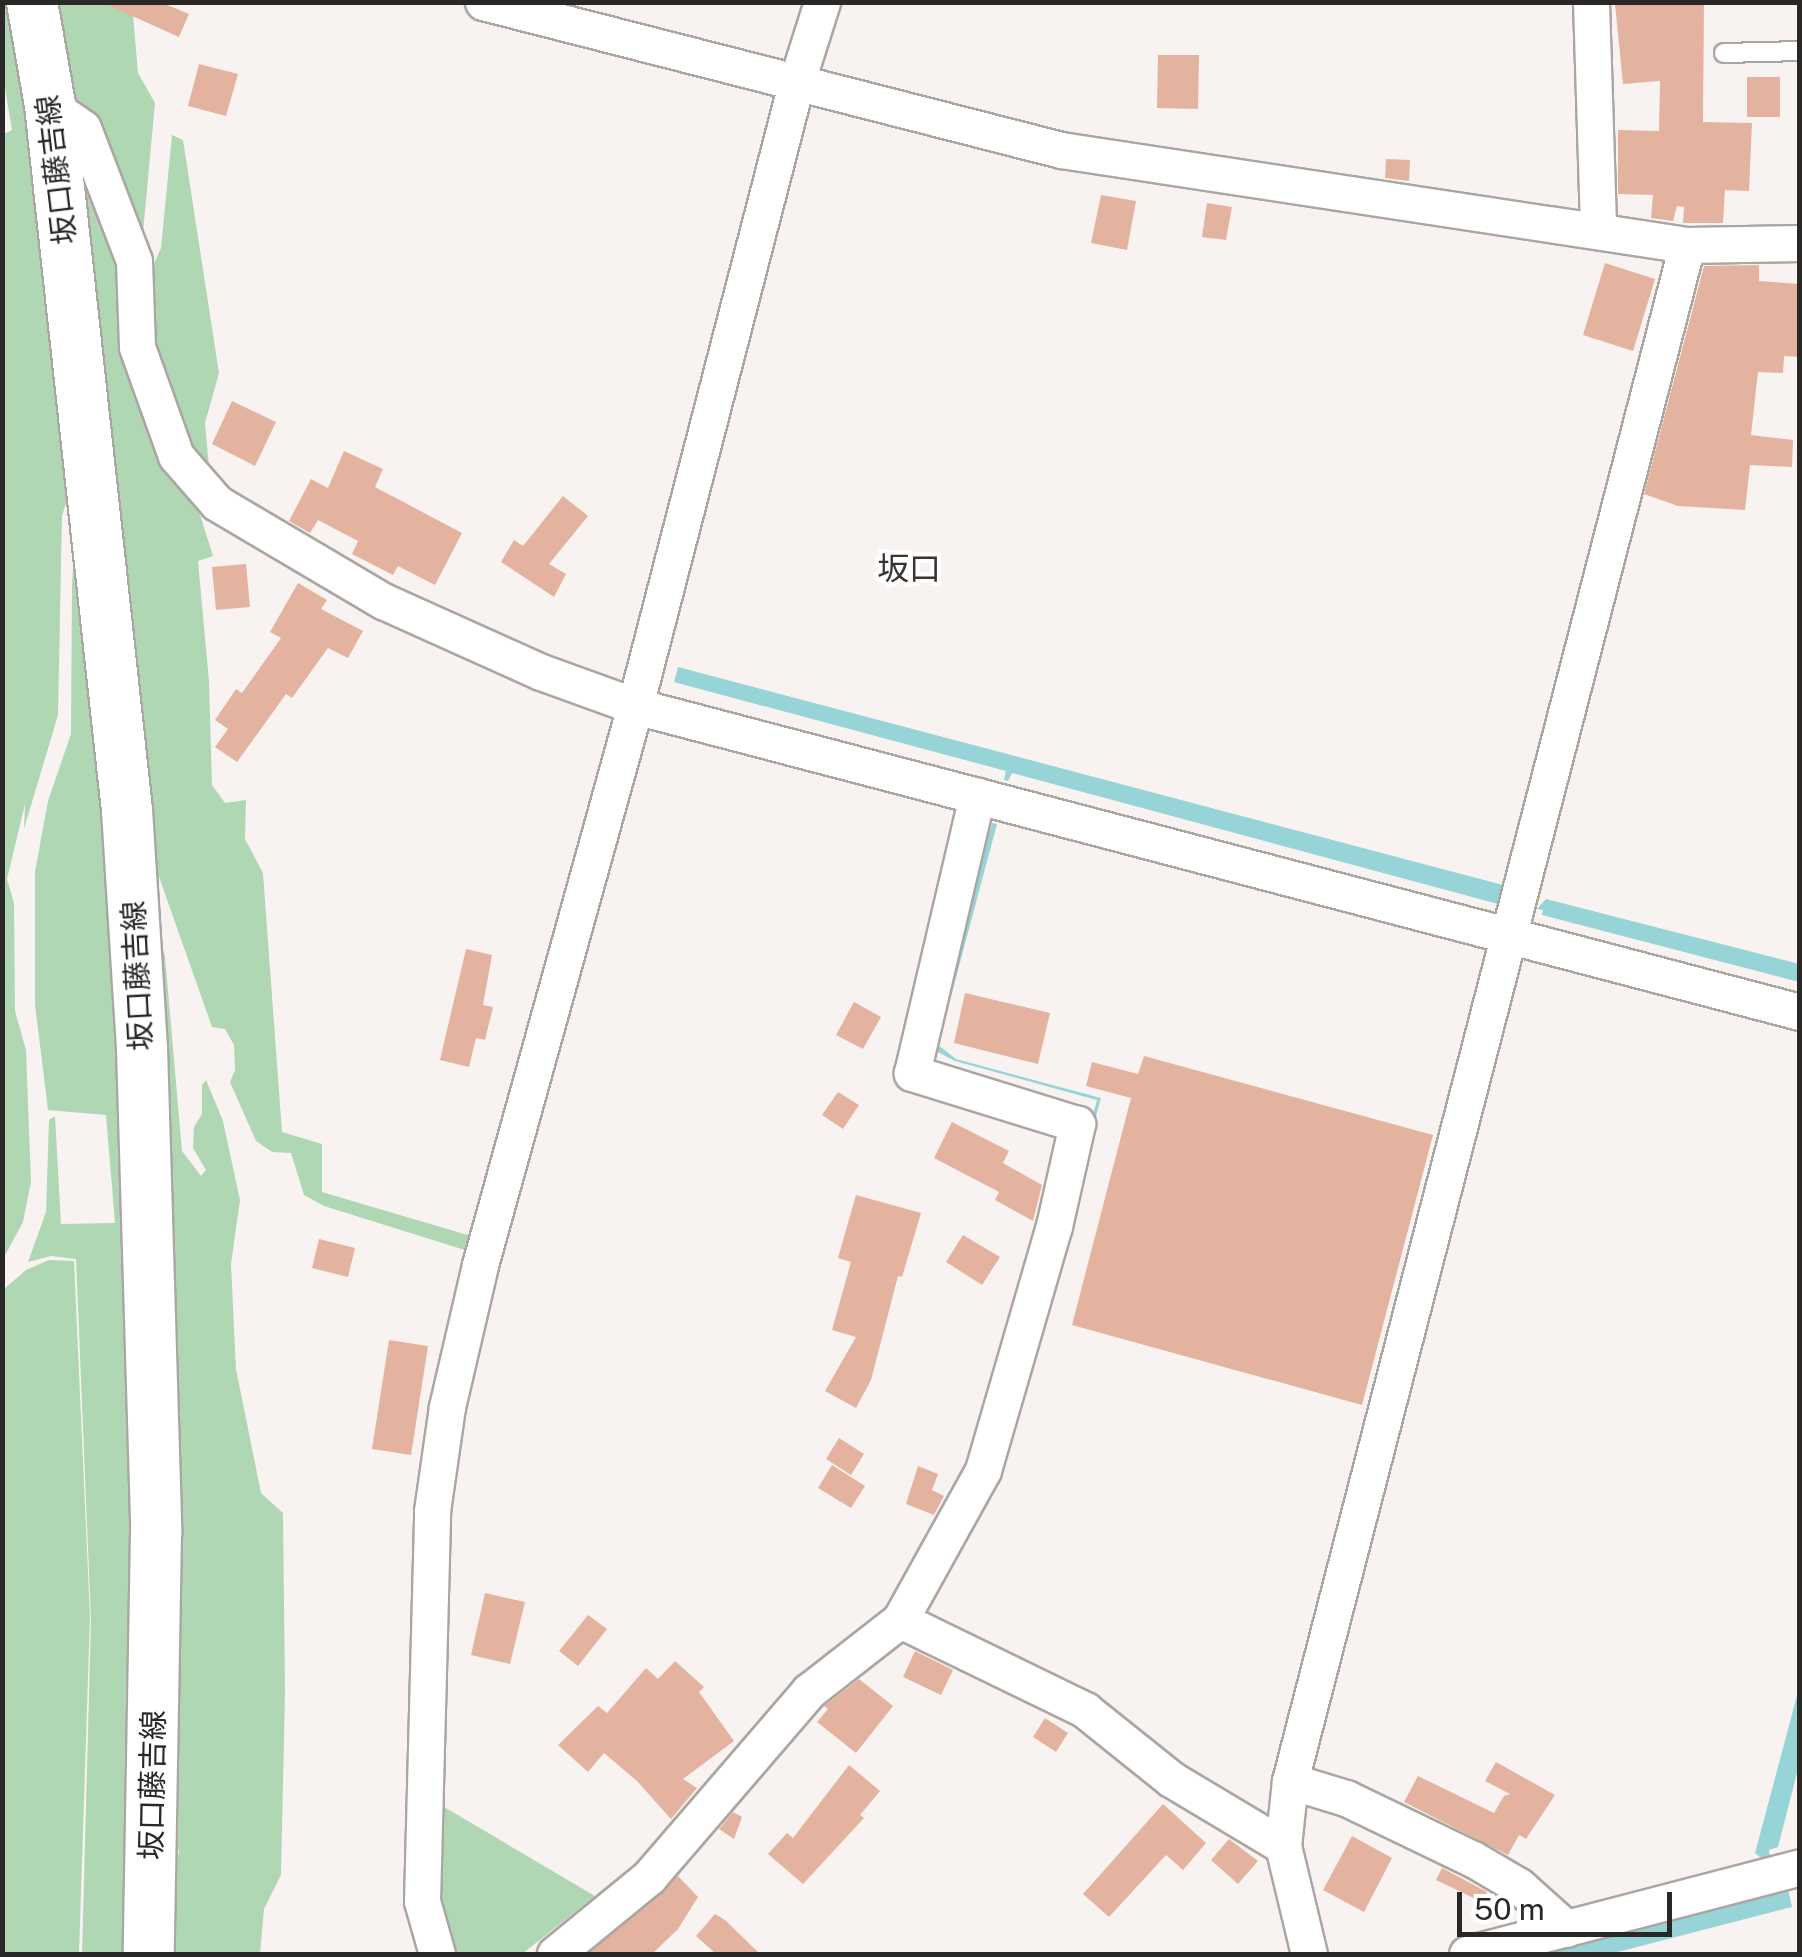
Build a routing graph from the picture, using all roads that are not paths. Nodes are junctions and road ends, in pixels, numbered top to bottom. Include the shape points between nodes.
1 (32, 2) edge
2 (482, 2) edge
3 (822, 2) edge
4 (1591, 2) edge
5 (1800, 51) edge
6 (1724, 53) dead end
7 (796, 84) junction
8 (50, 105) junction
9 (1598, 230) junction
10 (1800, 243) edge
11 (1687, 245) junction
12 (635, 706) junction
13 (977, 796) junction
14 (1510, 938) junction
15 (1800, 1012) edge
16 (900, 1620) junction
17 (1290, 1782) junction
18 (1283, 1846) junction
19 (1800, 1867) edge
20 (1567, 1929) junction
21 (148, 1954) edge
22 (437, 1954) edge
23 (554, 1954) edge
24 (1310, 1954) edge
25 (1467, 1954) edge

1 - 8 main road, 坂口藤吉線
2 - 7 street
3 - 7 street
4 - 9 street
5 - 6 lane
7 - 9 street via 1061,150
7 - 12 street
8 - 12 street via 84,128 134,261 137,347 176,456 217,503 384,601
8 - 21 main road, 坂口藤吉線 via 127,810 142,1048 156,1532
9 - 11 street
10 - 11 street
11 - 14 street
12 - 13 street
12 - 22 street via 480,1265 447,1408 432,1511 422,1902
13 - 14 street
13 - 16 street via 912,1074 1077,1124 983,1470
14 - 15 street
14 - 17 street
16 - 18 street via 1085,1710 1170,1779
16 - 23 street via 808,1691 649,1877
17 - 18 street
17 - 20 street via 1346,1798 1473,1859 1519,1886
18 - 24 street
19 - 20 street
20 - 25 street

